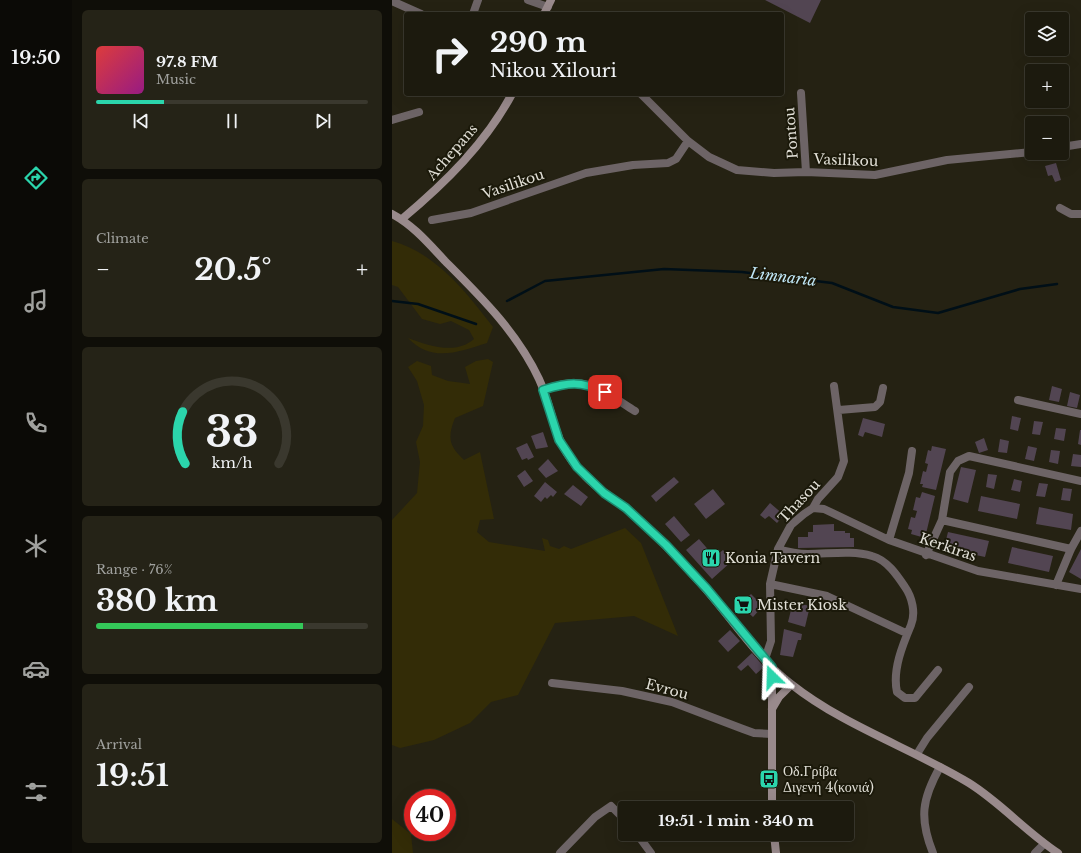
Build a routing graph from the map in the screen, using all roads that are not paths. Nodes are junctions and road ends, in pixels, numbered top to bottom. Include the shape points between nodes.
1 (478, 0) edge
2 (528, 0) edge
3 (392, 1) edge
4 (547, 7) edge
5 (417, 12) edge
6 (474, 12) edge
7 (801, 93) dead end
8 (511, 96) edge
9 (643, 96) edge
10 (419, 112) dead end
11 (392, 120) edge
12 (688, 141) junction
13 (1081, 144) edge
14 (1069, 146) edge
15 (1025, 153) edge
16 (806, 172) junction
17 (1060, 208) dead end
18 (392, 214) edge
19 (1081, 214) edge
20 (402, 219) junction
21 (432, 220) dead end
22 (834, 386) dead end
23 (883, 388) dead end
24 (543, 390) junction
25 (1018, 400) dead end
26 (839, 410) junction
27 (635, 411) dead end
28 (1081, 414) edge
29 (912, 451) dead end
30 (1081, 481) edge
31 (814, 508) junction
32 (942, 520) junction
33 (1081, 531) edge
34 (889, 540) junction
35 (778, 549) junction
36 (1071, 549) junction
37 (926, 555) junction
38 (770, 584) junction
39 (1056, 585) junction
40 (1081, 589) edge
41 (906, 633) junction
42 (765, 659) junction
43 (772, 667) junction
44 (938, 670) dead end
45 (552, 682) dead end
46 (791, 685) junction
47 (969, 687) dead end
48 (772, 710) junction
49 (772, 734) junction
50 (917, 754) junction
51 (940, 767) junction
52 (772, 801) edge
53 (618, 813) edge
54 (642, 841) edge
55 (775, 841) edge
56 (1044, 844) junction
57 (560, 853) edge
58 (651, 853) edge
59 (776, 853) edge
60 (933, 853) edge
61 (1035, 853) edge
62 (1058, 853) edge

1 - 6 street
2 - 4 street
3 - 5 street
7 - 16 street, Pontou
8 - 20 main road, Achepans via 462,164 439,188
9 - 12 street, Vasilikou
10 - 11 street
12 - 16 street, Vasilikou via 709,157 737,170
12 - 21 street, Vasilikou via 676,159 668,163 633,165 586,173 471,213
13 - 14 street
15 - 16 street, Vasilikou via 947,160 875,176
17 - 19 street via 1071,214
18 - 20 main road
20 - 24 main road via 497,314 525,353
22 - 26 street, Thasou
23 - 26 street via 880,402 875,407
24 - 27 street via 564,384 583,384 605,392
24 - 42 main road via 559,440 577,467 666,545 707,589
25 - 28 street
26 - 31 street, Thasou via 844,461 838,478 818,499
29 - 34 street via 909,473
30 - 32 street via 969,456 958,461 950,472
31 - 34 street, Kerkiras via 824,509
31 - 35 street, Thasou via 791,525
32 - 36 street
32 - 37 street
33 - 36 street
34 - 37 street, Kerkiras
35 - 38 street, Thasou
35 - 41 street via 808,554 856,554 880,560 891,568 909,594 913,614
36 - 39 street
37 - 39 street, Kerkiras via 978,571
38 - 41 street via 828,596
38 - 42 street, Thasou via 771,641
39 - 40 street, Kerkiras
41 - 44 street via 900,651 896,680 900,696 910,700 915,698
42 - 43 main road
43 - 46 main road
43 - 48 main road
45 - 49 street, Evrou via 622,691 672,702 754,733
46 - 48 main road via 779,697
46 - 50 main road via 840,716
47 - 50 street
48 - 49 main road
49 - 52 main road
50 - 51 main road
51 - 56 main road via 983,792
51 - 60 street via 926,795 923,814
53 - 57 street via 611,806 595,817
54 - 58 street
55 - 59 main road
56 - 61 street
56 - 62 main road

